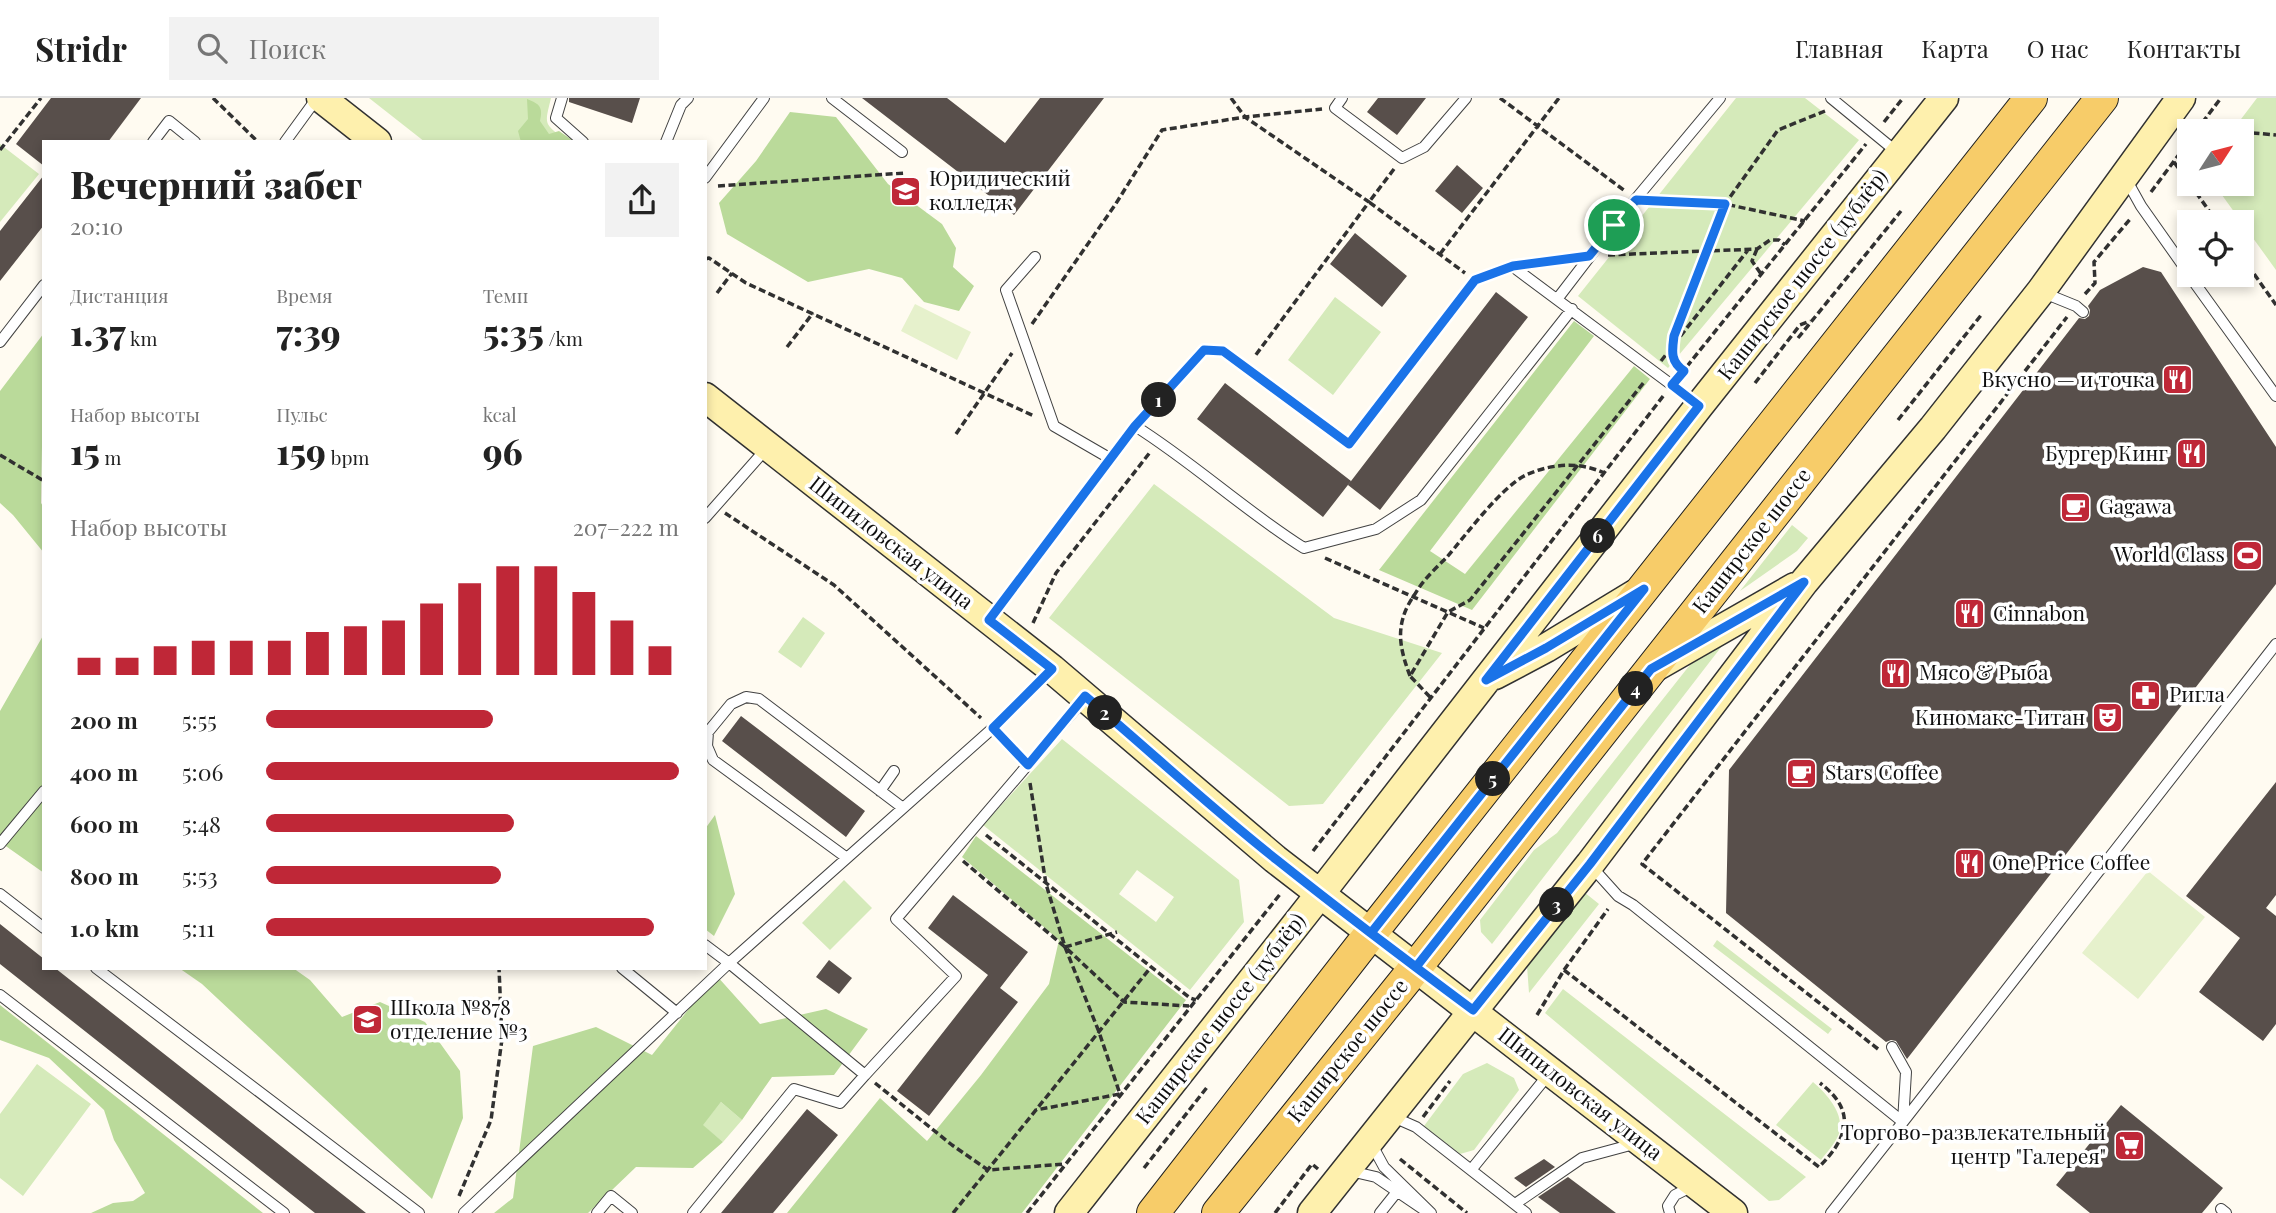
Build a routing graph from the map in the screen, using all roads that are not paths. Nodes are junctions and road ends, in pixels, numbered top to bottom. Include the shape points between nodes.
1 (319, 98) edge
2 (562, 98) edge
3 (688, 98) edge
4 (764, 98) edge
5 (832, 98) edge
6 (1342, 98) edge
7 (1466, 98) edge
8 (1720, 98) edge
9 (1944, 98) edge
10 (2031, 98) edge
11 (2102, 98) edge
12 (2181, 98) edge
13 (1835, 102) edge
14 (155, 140) edge
15 (193, 140) edge
16 (287, 140) edge
17 (374, 140) edge
18 (581, 140) edge
19 (667, 140) edge
20 (902, 152) dead end
21 (1899, 154) junction
22 (707, 175) edge
23 (2124, 175) junction
24 (1035, 257) dead end
25 (2177, 258) edge
26 (2198, 287) edge
27 (42, 288) edge
28 (2041, 291) junction
29 (1558, 298) junction
30 (1573, 309) junction
31 (2080, 309) road end
32 (0, 342) edge
33 (2276, 396) edge
34 (707, 399) edge
35 (1699, 406) junction
36 (1135, 426) junction
37 (769, 446) junction
38 (1111, 459) junction
39 (707, 517) edge
40 (1804, 582) junction
41 (1644, 589) junction
42 (989, 620) junction
43 (2276, 644) edge
44 (1052, 669) junction
45 (1651, 669) junction
46 (1486, 680) junction
47 (1085, 696) junction
48 (894, 772) dead end
49 (880, 791) junction
50 (42, 793) edge
51 (903, 808) junction
52 (0, 844) edge
53 (847, 858) junction
54 (1590, 864) junction
55 (0, 894) edge
56 (1320, 894) junction
57 (42, 926) edge
58 (1371, 933) junction
59 (707, 946) edge
60 (729, 963) junction
61 (1416, 967) junction
62 (99, 970) edge
63 (624, 970) edge
64 (0, 995) edge
65 (1473, 1010) junction
66 (677, 1013) junction
67 (1892, 1047) dead end
68 (1550, 1072) junction
69 (865, 1075) junction
70 (1403, 1121) junction
71 (1903, 1122) junction
72 (1370, 1141) junction
73 (1642, 1142) junction
74 (1347, 1170) junction
75 (1471, 1170) junction
76 (1696, 1185) junction
77 (1396, 1193) junction
78 (1514, 1204) junction
79 (284, 1213) edge
80 (419, 1213) edge
81 (464, 1213) edge
82 (597, 1213) edge
83 (632, 1213) edge
84 (693, 1213) edge
85 (1069, 1213) edge
86 (1153, 1213) edge
87 (1218, 1213) edge
88 (1312, 1213) edge
89 (1380, 1213) edge
90 (1430, 1213) edge
91 (1526, 1213) edge
92 (1670, 1213) edge
93 (1734, 1213) edge
94 (1832, 1213) edge

1 - 16 lane
1 - 17 main road
2 - 18 lane via 556,118
3 - 19 lane
4 - 22 lane
5 - 20 lane
6 - 7 lane via 1335,107 1402,158 1424,147
8 - 29 lane
9 - 21 main road, Каширское шоссе (дублёр)
10 - 41 main road
11 - 45 main road, Каширское шоссе
12 - 23 main road
13 - 21 lane
14 - 15 lane via 169,121
21 - 35 main road, Каширское шоссе (дублёр)
23 - 25 lane
23 - 28 main road
24 - 38 lane via 1006,290 1054,426
26 - 33 lane
27 - 32 lane
28 - 31 lane
28 - 40 main road
29 - 30 lane
29 - 36 lane via 1513,266 1475,280 1349,444 1223,351 1204,350
30 - 35 lane
30 - 36 lane via 1421,499 1376,529 1304,548
34 - 37 main road, Шипиловская улица
35 - 46 main road, Каширское шоссе (дублёр)
36 - 38 lane
37 - 39 lane
37 - 42 main road, Шипиловская улица
38 - 42 lane
40 - 45 main road
40 - 54 main road
41 - 46 main road
41 - 58 main road
42 - 44 main road, Шипиловская улица
43 - 71 lane
44 - 47 main road, Шипиловская улица
44 - 51 lane
45 - 61 main road, Каширское шоссе
46 - 56 main road, Каширское шоссе (дублёр)
47 - 56 main road, Шипиловская улица
47 - 69 lane via 896,919 956,976
48 - 49 lane
49 - 51 lane
49 - 53 lane via 759,699 746,697 731,704 708,732 713,760
50 - 52 lane
51 - 53 lane
53 - 60 lane
54 - 65 main road
54 - 71 lane via 1618,896
55 - 57 lane
56 - 58 main road, Шипиловская улица
56 - 85 main road, Каширское шоссе (дублёр)
58 - 61 main road, Шипиловская улица
58 - 86 main road
59 - 60 lane
60 - 66 lane
60 - 69 lane
61 - 65 main road, Шипиловская улица
61 - 87 main road, Каширское шоссе
62 - 80 lane
63 - 66 lane
64 - 79 lane
65 - 68 main road, Шипиловская улица
65 - 70 main road
66 - 81 lane
67 - 71 lane via 1906,1072
68 - 73 main road, Шипиловская улица
68 - 75 lane
69 - 84 lane via 840,1103 794,1089
70 - 72 main road
70 - 75 lane
71 - 94 lane
72 - 74 main road
72 - 90 lane via 1384,1167
73 - 76 main road, Шипиловская улица
73 - 78 lane via 1582,1158
74 - 77 lane via 1376,1178
74 - 88 main road
75 - 78 lane
76 - 92 lane via 1675,1195 1668,1206
76 - 93 main road, Шипиловская улица
77 - 89 lane
77 - 90 lane
78 - 91 lane
82 - 83 lane via 611,1196

